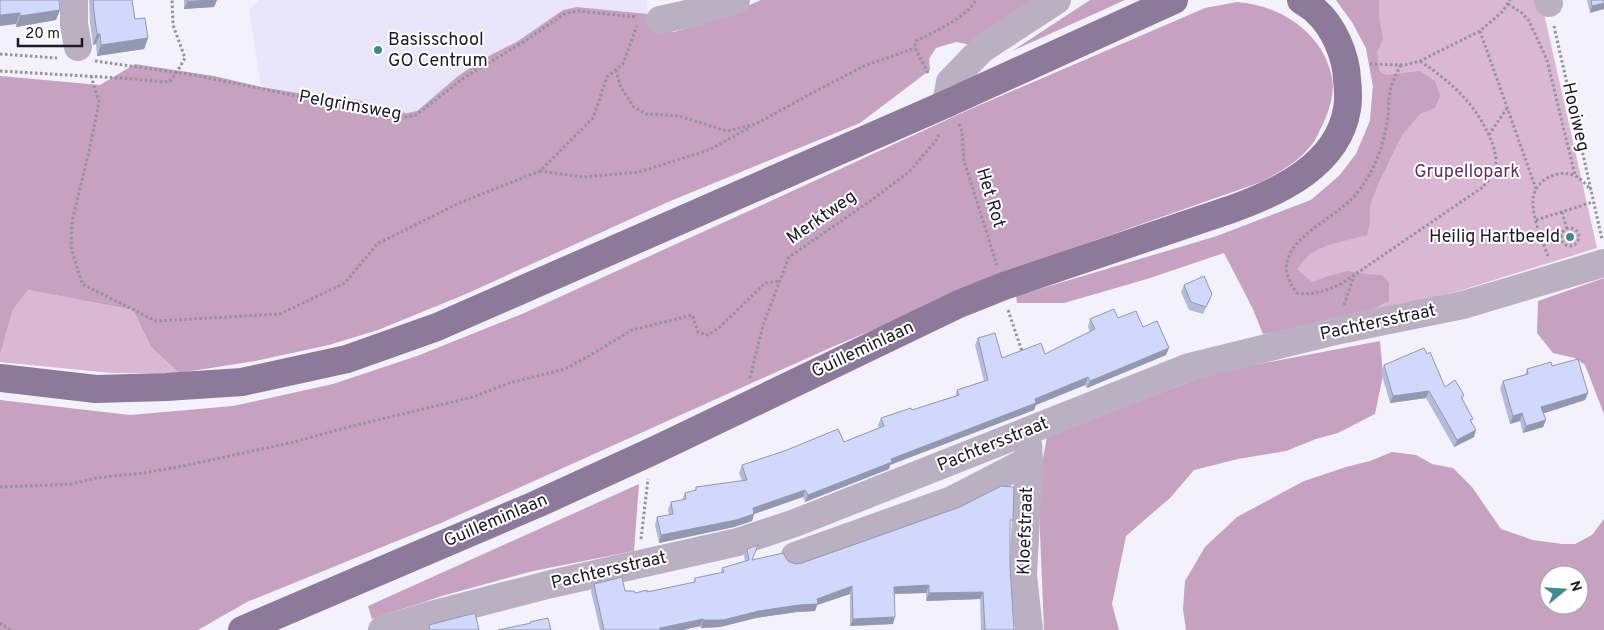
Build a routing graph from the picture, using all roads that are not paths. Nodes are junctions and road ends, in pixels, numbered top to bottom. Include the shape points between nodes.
1 (736, 0) edge
2 (1057, 0) edge
3 (1174, 0) edge
4 (1301, 0) edge
5 (650, 19) road end
6 (946, 104) junction
7 (1604, 263) edge
8 (0, 378) edge
9 (1028, 432) junction
10 (1029, 460) junction
11 (795, 556) dead end
12 (242, 630) edge
13 (382, 630) edge
14 (1029, 630) edge

1 - 5 street via 696,12
2 - 6 street via 982,49 950,82
3 - 6 main road
4 - 12 main road, Guilleminlaan via 1327,23 1344,55 1348,93 1347,110 1336,138 1318,162 1299,178 1263,198 959,304 537,504
6 - 8 main road via 437,327 347,359 242,382 166,387 96,389
7 - 9 street, Pachtersstraat via 1463,305 1340,330 1189,367
9 - 10 street, Kloefstraat
9 - 13 street, Pachtersstraat via 802,521 738,542 551,584
10 - 11 street, Pachtersstraat via 952,500
10 - 14 street, Kloefstraat via 1024,575

